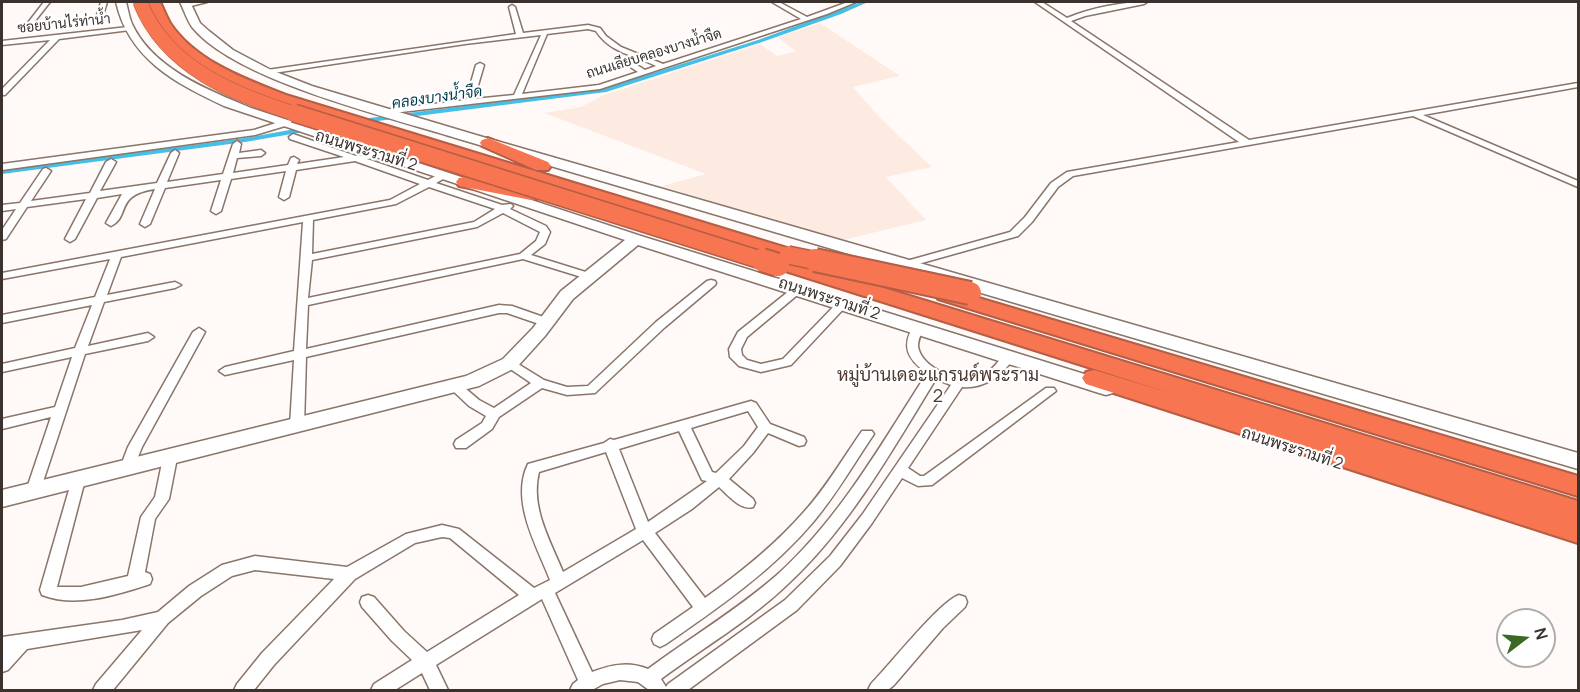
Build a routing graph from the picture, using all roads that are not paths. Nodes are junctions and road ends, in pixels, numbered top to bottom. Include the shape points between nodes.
1 (2, 2) edge
2 (6, 2) edge
3 (47, 2) edge
4 (104, 2) edge
5 (121, 2) edge
6 (128, 2) edge
7 (139, 2) edge
8 (156, 2) edge
9 (204, 2) edge
10 (775, 2) edge
11 (832, 2) edge
12 (854, 2) edge
13 (1038, 2) edge
14 (1144, 2) edge
15 (183, 6) edge
16 (512, 7) dead end
17 (840, 7) junction
18 (100, 15) dead end
19 (807, 19) junction
20 (1069, 20) junction
21 (29, 25) dead end
22 (134, 30) junction
23 (520, 35) junction
24 (544, 35) dead end
25 (57, 37) junction
26 (2, 43) edge
27 (629, 62) dead end
28 (480, 65) dead end
29 (664, 66) junction
30 (267, 72) junction
31 (644, 73) junction
32 (1578, 85) edge
33 (308, 88) junction
34 (2, 93) edge
35 (517, 97) junction
36 (469, 102) junction
37 (1414, 114) junction
38 (385, 117) junction
39 (293, 130) junction
40 (356, 138) junction
41 (488, 143) junction
42 (1248, 143) junction
43 (237, 144) dead end
44 (62, 147) dead end
45 (175, 153) dead end
46 (261, 153) dead end
47 (338, 153) junction
48 (233, 156) junction
49 (317, 159) junction
50 (55, 160) junction
51 (111, 162) dead end
52 (293, 162) junction
53 (2, 167) edge
54 (46, 171) dead end
55 (229, 172) junction
56 (437, 179) junction
57 (163, 181) junction
58 (465, 182) junction
59 (1578, 184) edge
60 (140, 188) junction
61 (97, 191) junction
62 (284, 197) dead end
63 (2, 201) edge
64 (26, 201) junction
65 (511, 205) junction
66 (628, 207) junction
67 (2, 208) edge
68 (216, 211) dead end
69 (308, 218) junction
70 (111, 223) dead end
71 (145, 224) dead end
72 (2, 237) edge
73 (70, 239) dead end
74 (636, 239) junction
75 (117, 254) junction
76 (523, 256) junction
77 (307, 258) junction
78 (783, 260) junction
79 (907, 264) junction
80 (2, 276) edge
81 (588, 276) junction
82 (711, 283) dead end
83 (175, 285) dead end
84 (798, 289) junction
85 (99, 300) junction
86 (302, 303) junction
87 (843, 303) junction
88 (2, 319) edge
89 (545, 322) junction
90 (918, 328) junction
91 (199, 332) dead end
92 (148, 337) dead end
93 (81, 352) junction
94 (300, 355) junction
95 (1009, 357) junction
96 (510, 363) junction
97 (2, 368) edge
98 (225, 371) dead end
99 (933, 373) junction
100 (959, 382) junction
101 (540, 383) junction
102 (455, 386) junction
103 (1050, 391) dead end
104 (61, 410) junction
105 (494, 414) junction
106 (2, 424) edge
107 (297, 426) junction
108 (683, 426) junction
109 (765, 427) junction
110 (867, 434) dead end
111 (799, 441) dead end
112 (461, 444) dead end
113 (610, 444) junction
114 (170, 458) junction
115 (1578, 461) edge
116 (127, 468) junction
117 (900, 470) junction
118 (1578, 474) edge
119 (78, 480) junction
120 (720, 480) junction
121 (1578, 486) edge
122 (33, 491) junction
123 (1578, 497) edge
124 (2, 499) edge
125 (748, 503) dead end
126 (1578, 514) edge
127 (1578, 531) edge
128 (645, 532) junction
129 (1578, 541) edge
130 (349, 574) junction
131 (546, 590) junction
132 (368, 602) dead end
133 (959, 602) dead end
134 (704, 609) junction
135 (162, 618) junction
136 (660, 639) dead end
137 (22, 642) junction
138 (2, 645) edge
139 (425, 662) junction
140 (2, 664) edge
141 (654, 685) edge
142 (584, 686) edge
143 (102, 690) edge
144 (243, 690) edge
145 (381, 690) edge
146 (439, 690) edge
147 (674, 690) edge
148 (877, 690) edge

1 - 2 street
3 - 21 street
4 - 18 street
5 - 22 main road
6 - 22 main road
7 - 40 highway, ถนนพระรามที่ 2, bridge via 156,37 193,68
7 - 78 highway, bridge via 150,27 181,58 207,76 258,100
8 - 40 highway, ถนนพระรามที่ 2 via 181,38 223,68 281,93
8 - 78 highway via 168,28 192,52 259,89
9 - 15 street
10 - 19 street
11 - 17 street
12 - 17 street, ถนนเลียบคลองบางน้ำจืด
13 - 20 street
14 - 20 street
15 - 30 main road, ถนนพระรามที่ 2 via 196,25 229,52
15 - 33 main road via 184,23 204,43 267,77
16 - 23 street
17 - 19 street, ถนนเลียบคลองบางน้ำจืด
19 - 29 street, ถนนเลียบคลองบางน้ำจืด
20 - 42 street
22 - 25 street, ซอยบ้านไร่ท่าน้ำ
22 - 39 main road, ถนนพระรามที่ 2 via 173,65 247,111
23 - 29 street via 597,28 613,47
23 - 30 street
24 - 35 street
25 - 26 street, ซอยบ้านไร่ท่าน้ำ
25 - 34 street
27 - 31 street
28 - 36 street
29 - 31 street, ถนนเลียบคลองบางน้ำจืด
30 - 33 main road, ถนนพระรามที่ 2
31 - 35 street, ถนนเลียบคลองบางน้ำจืด via 600,87
32 - 37 street
33 - 38 main road, ถนนพระรามที่ 2
35 - 36 street, ถนนเลียบคลองบางน้ำจืด
36 - 38 street, ถนนเลียบคลองบางน้ำจืด
37 - 42 street
37 - 59 street
38 - 40 highway, ถนนพระรามที่ 2
38 - 41 main road, ถนนพระรามที่ 2
38 - 66 highway, ถนนพระรามที่ 2
39 - 40 main road, ถนนพระรามที่ 2
39 - 47 street
39 - 50 street
40 - 47 street
40 - 49 street
40 - 56 street
40 - 56 main road, ถนนพระรามที่ 2 via 380,155
40 - 66 highway, ถนนพระรามที่ 2
41 - 66 highway
41 - 79 main road, ถนนพระรามที่ 2
42 - 79 street via 1063,176 1026,225 1014,234
43 - 48 street
44 - 50 street
45 - 57 street
46 - 48 street
47 - 49 street
48 - 55 street
49 - 52 street
50 - 53 street
51 - 61 street
52 - 55 street
52 - 62 street
54 - 64 street
55 - 57 street
55 - 68 street
56 - 58 main road, ถนนพระรามที่ 2
56 - 65 street
56 - 69 street via 393,202
57 - 60 street
57 - 61 street
57 - 71 street
58 - 65 main road, ถนนพระรามที่ 2
58 - 66 highway via 511,189 589,212 609,215
60 - 61 street
60 - 70 street via 126,196
61 - 64 street
61 - 73 street
63 - 64 street
64 - 67 street
64 - 72 street
65 - 74 main road, ถนนพระรามที่ 2
65 - 76 street via 545,232 541,242
65 - 77 street via 477,224
66 - 121 highway, ถนนพระรามที่ 2
66 - 126 highway, ถนนพระรามที่ 2
69 - 75 street
69 - 77 street
74 - 81 main road
74 - 84 main road, ถนนพระรามที่ 2
75 - 80 street
75 - 85 street
76 - 81 street
76 - 86 street
77 - 86 street
78 - 118 highway, bridge via 904,277 970,293
78 - 123 highway, bridge
78 - 126 highway
78 - 127 highway via 892,312
79 - 115 main road, ถนนพระรามที่ 2
81 - 89 main road
82 - 101 street via 660,325 595,388 586,392 567,391
83 - 85 street
84 - 87 main road, ถนนพระรามที่ 2
84 - 87 street via 742,335 735,349 736,357 743,363 760,368 787,362
85 - 88 street
85 - 93 street
86 - 94 street
87 - 90 main road, ถนนพระรามที่ 2
89 - 94 street via 499,309
89 - 96 main road
90 - 95 main road, ถนนพระรามที่ 2
90 - 99 street via 912,343 916,357
91 - 116 street
92 - 93 street
93 - 97 street
93 - 104 street
94 - 98 street
94 - 107 street
95 - 100 street via 990,376 970,383
95 - 129 main road, ถนนพระรามที่ 2
96 - 101 street
96 - 102 main road
99 - 100 street
99 - 141 street via 827,531 783,578
100 - 117 street
101 - 105 street
102 - 105 street
102 - 107 main road
103 - 117 street via 927,481 918,481
104 - 106 street
104 - 122 street
105 - 112 street via 487,426
107 - 114 main road
108 - 109 street via 751,406
108 - 113 street
108 - 120 street via 707,476
109 - 111 street
109 - 120 street
110 - 134 street via 809,517 760,565
113 - 128 street
113 - 131 street via 532,468 529,502
114 - 116 main road
114 - 119 street via 162,499 148,517 139,580 60,595 48,590
116 - 119 main road
117 - 147 street via 835,561 791,604
119 - 122 main road
120 - 125 street
120 - 128 street
122 - 124 main road
128 - 131 street
128 - 134 street
130 - 131 street via 411,538 442,531 454,533 478,555
130 - 135 street via 255,563 241,565 195,591
130 - 144 street
131 - 139 street
131 - 142 street
132 - 139 street
133 - 148 street
134 - 136 street
135 - 137 street
135 - 143 street
137 - 138 street
137 - 140 street
139 - 145 street
139 - 146 street
141 - 142 street via 631,672 616,672

